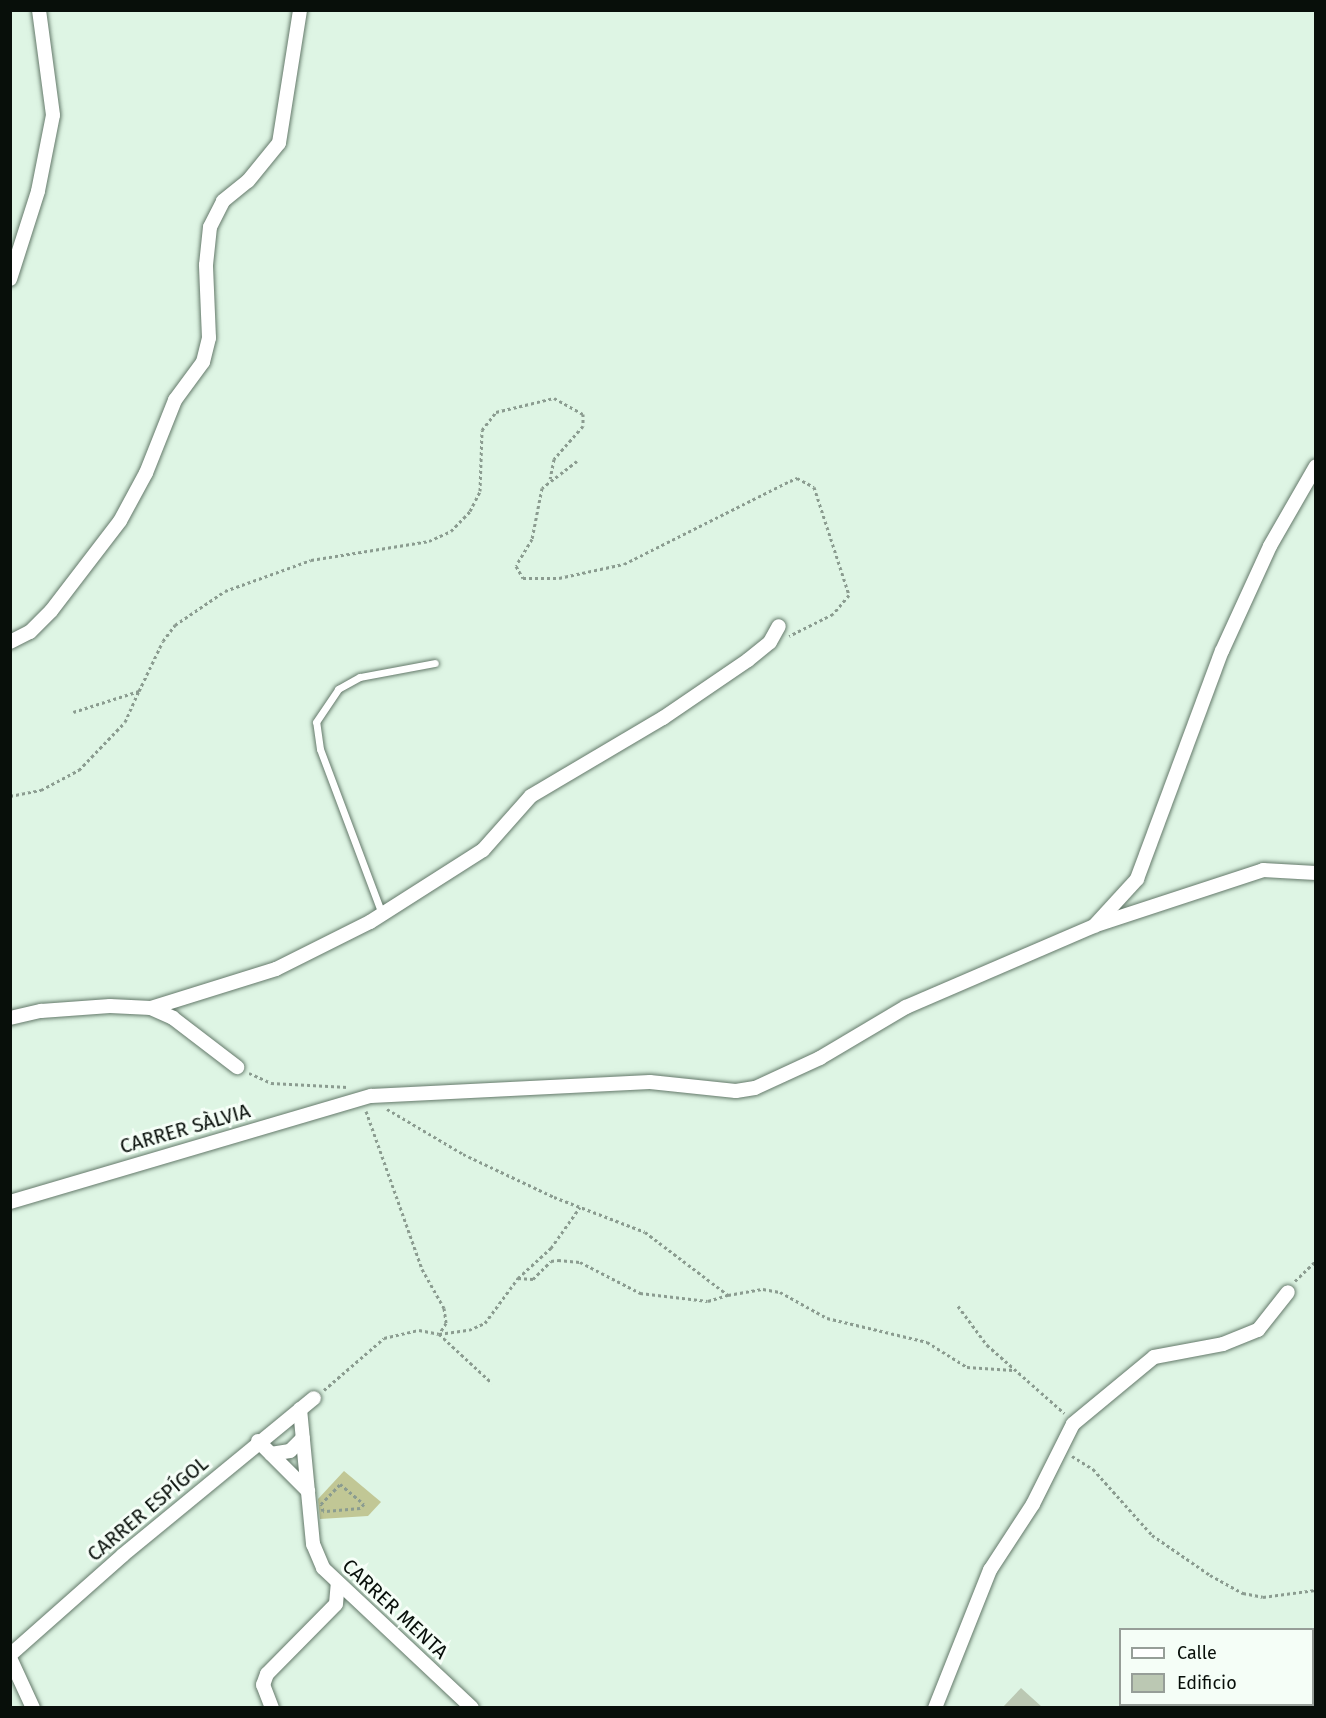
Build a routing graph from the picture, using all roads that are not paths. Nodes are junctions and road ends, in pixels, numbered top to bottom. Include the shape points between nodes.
1 (39, 10) edge
2 (300, 10) edge
3 (10, 279) edge
4 (1316, 466) edge
5 (779, 626) dead end
6 (10, 642) edge
7 (435, 663) dead end
8 (1316, 873) edge
9 (382, 914) junction
10 (1094, 926) junction
11 (151, 1008) junction
12 (10, 1018) edge
13 (237, 1067) road end
14 (10, 1202) edge
15 (1288, 1292) road end
16 (314, 1398) road end
17 (300, 1409) junction
18 (303, 1438) junction
19 (258, 1441) junction
20 (271, 1454) junction
21 (308, 1491) junction
22 (338, 1583) junction
23 (336, 1604) junction
24 (365, 1607) junction
25 (10, 1657) edge
26 (33, 1707) edge
27 (272, 1707) edge
28 (472, 1707) edge
29 (935, 1707) edge

1 - 3 street via 54,115 38,190
2 - 6 street via 279,143 254,175 223,201 210,227 206,265 209,338 202,362 175,400 146,473 120,521 51,611 30,632
4 - 10 street via 1270,546 1222,651 1137,879
5 - 9 street via 770,642 663,718 531,796 483,850
7 - 9 lane via 360,677 338,689 316,722 320,749
8 - 10 street, CARRER SÀLVIA via 1263,870
9 - 11 street via 276,969
10 - 14 street, CARRER SÀLVIA via 906,1007 820,1058 755,1089 736,1091 650,1082 368,1097
11 - 12 street via 52,1010
11 - 13 street via 172,1018
15 - 29 street via 1258,1330 1223,1344 1154,1358 1073,1424 1033,1504 990,1570
16 - 17 street, CARRER ESPÍGOL
17 - 18 street, CARRER MENTA
17 - 19 street, CARRER ESPÍGOL
18 - 20 street via 290,1450
18 - 21 street, CARRER MENTA
19 - 20 street
19 - 25 street, CARRER ESPÍGOL
20 - 21 street
21 - 22 street, CARRER MENTA via 313,1544 323,1568
22 - 23 street
22 - 24 street, CARRER MENTA
23 - 24 street
23 - 27 street via 267,1674 263,1685
24 - 28 street, CARRER MENTA
25 - 26 street

